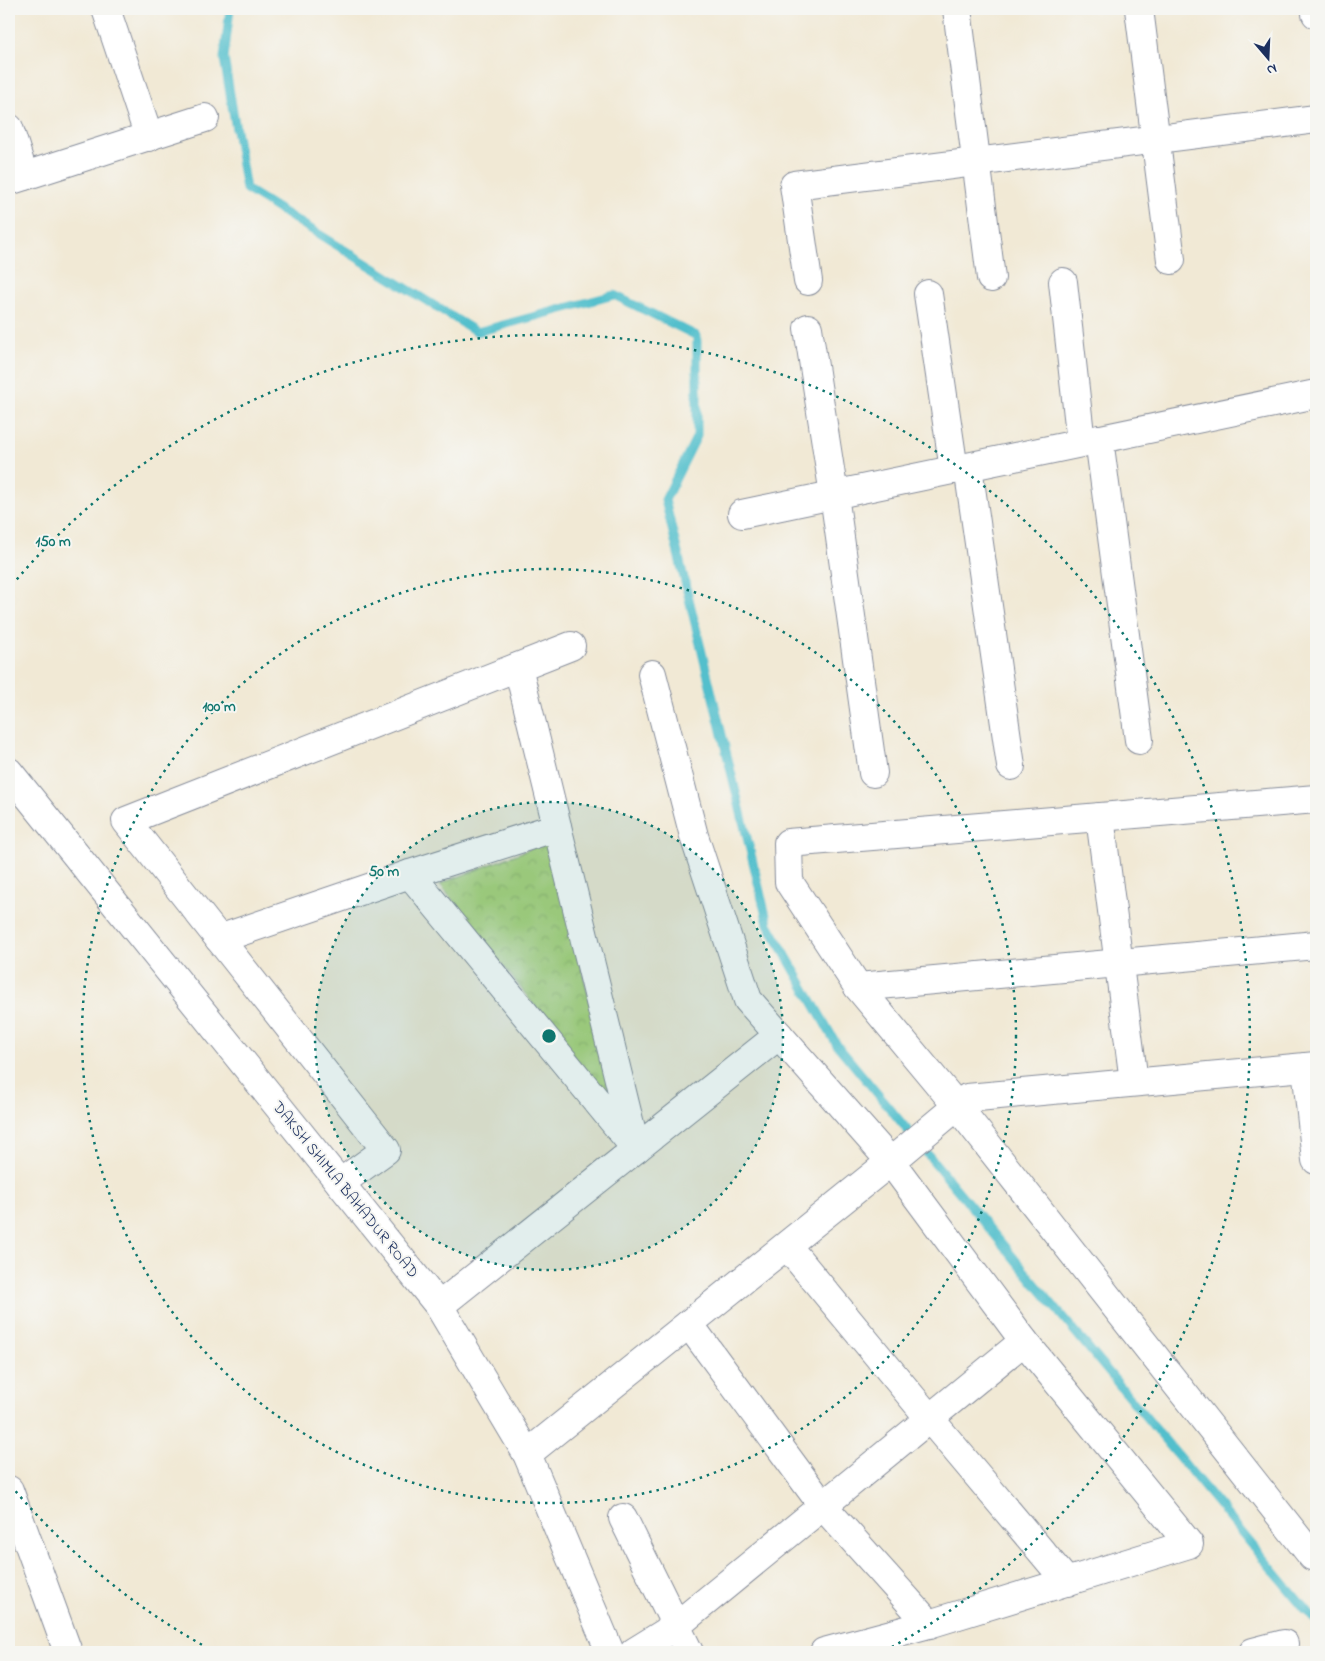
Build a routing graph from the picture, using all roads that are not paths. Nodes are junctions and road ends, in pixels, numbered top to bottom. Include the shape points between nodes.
1 (106, 9) edge
2 (957, 9) edge
3 (1139, 9) edge
4 (1316, 9) edge
5 (1316, 14) edge
6 (206, 118) dead end
7 (1316, 119) edge
8 (9, 128) edge
9 (149, 137) junction
10 (1156, 139) junction
11 (977, 162) junction
12 (16, 178) edge
13 (1171, 260) dead end
14 (991, 278) dead end
15 (808, 281) dead end
16 (1062, 282) dead end
17 (928, 294) dead end
18 (808, 328) dead end
19 (1316, 394) edge
20 (1090, 441) junction
21 (961, 468) junction
22 (834, 495) junction
23 (742, 514) dead end
24 (571, 646) dead end
25 (518, 667) junction
26 (652, 674) dead end
27 (1139, 740) dead end
28 (1011, 766) dead end
29 (9, 772) edge
30 (873, 774) dead end
31 (1316, 799) edge
32 (1100, 817) junction
33 (557, 827) junction
34 (410, 874) junction
35 (219, 938) junction
36 (1316, 945) edge
37 (1118, 963) junction
38 (858, 987) junction
39 (779, 1035) junction
40 (1311, 1066) edge
41 (1134, 1082) junction
42 (957, 1106) junction
43 (636, 1149) junction
44 (895, 1158) junction
45 (1316, 1160) edge
46 (340, 1183) junction
47 (787, 1246) junction
48 (439, 1306) junction
49 (689, 1324) junction
50 (1024, 1341) junction
51 (930, 1419) junction
52 (527, 1454) junction
53 (9, 1490) edge
54 (823, 1506) junction
55 (623, 1518) dead end
56 (1316, 1555) edge
57 (1068, 1582) junction
58 (929, 1624) junction
59 (676, 1626) junction
60 (1284, 1644) dead end
61 (68, 1652) edge
62 (610, 1652) edge
63 (634, 1652) edge
64 (689, 1652) edge
65 (824, 1652) edge
66 (1253, 1652) edge

1 - 9 street
2 - 11 street
3 - 10 street
4 - 5 street
6 - 9 street
7 - 10 street
8 - 12 street
9 - 12 street
10 - 11 street
10 - 13 street
11 - 14 street
11 - 15 street via 794,184
16 - 20 street
17 - 21 street
18 - 22 street
19 - 20 street
20 - 21 street
20 - 27 street
21 - 22 street
21 - 28 street
22 - 23 street
22 - 30 street
24 - 25 street
25 - 33 street
25 - 35 street via 126,821
26 - 39 street via 694,836 748,1000
29 - 46 street, DAKSH SHIMLA BAHADUR ROAD
31 - 32 street
32 - 37 street
32 - 38 street via 788,843 789,882
33 - 34 street
33 - 43 street
34 - 35 street
34 - 43 street
35 - 46 street via 386,1150
36 - 37 street
37 - 38 street
37 - 41 street
38 - 42 street
39 - 43 street
39 - 44 street
40 - 41 street
40 - 45 street
41 - 42 street via 967,1098
42 - 44 street
42 - 56 street via 1312,1556
43 - 48 street
44 - 47 street
44 - 50 street
46 - 48 street, DAKSH SHIMLA BAHADUR ROAD
47 - 49 street
47 - 51 street
48 - 52 street, DAKSH SHIMLA BAHADUR ROAD
49 - 52 street
49 - 54 street
50 - 51 street
50 - 57 street via 1189,1544
51 - 54 street
51 - 57 street
52 - 62 street, DAKSH SHIMLA BAHADUR ROAD
53 - 61 street
54 - 58 street
54 - 59 street
55 - 59 street
57 - 58 street
58 - 65 street
59 - 63 street
59 - 64 street
60 - 66 street

